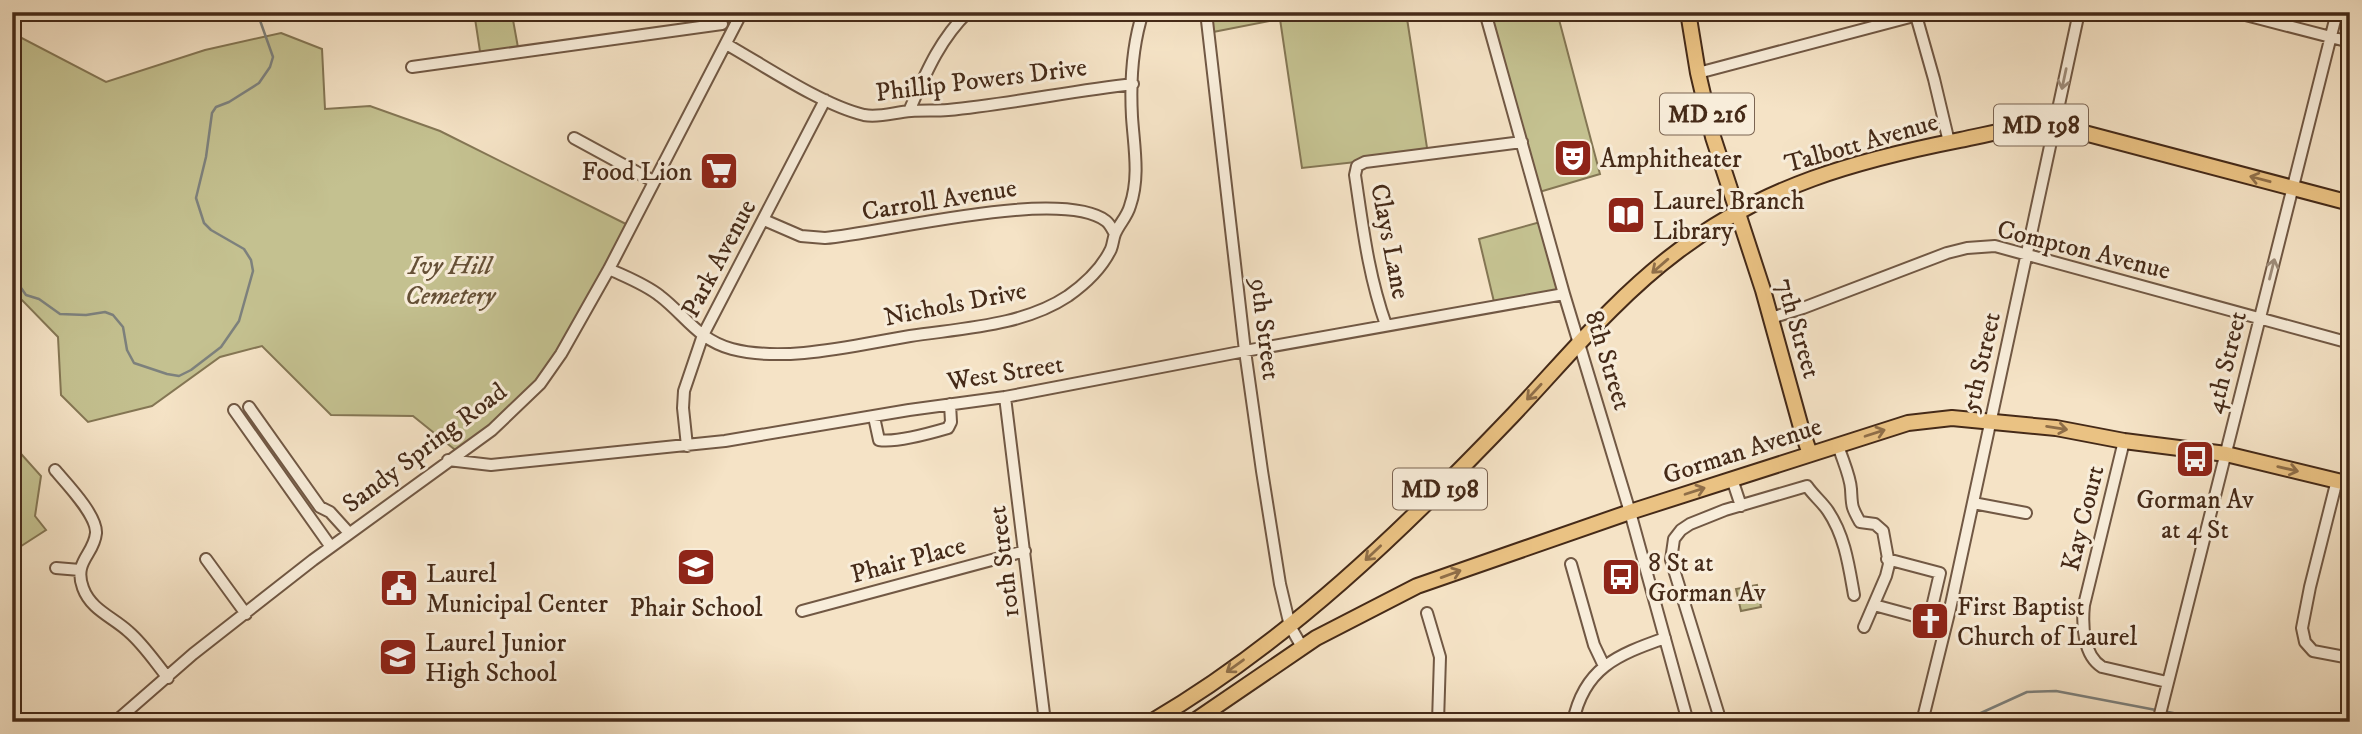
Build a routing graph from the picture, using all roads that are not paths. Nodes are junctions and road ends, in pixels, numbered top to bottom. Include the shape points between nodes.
1 (720, 12) edge
2 (742, 12) edge
3 (968, 12) edge
4 (1143, 12) edge
5 (1206, 12) edge
6 (1485, 12) edge
7 (1688, 12) edge
8 (1929, 12) edge
9 (2079, 12) edge
10 (2234, 12) edge
11 (2337, 12) edge
12 (1915, 14) edge
13 (722, 24) junction
14 (732, 32) junction
15 (2331, 37) junction
16 (2350, 42) edge
17 (726, 44) junction
18 (412, 66) dead end
19 (1698, 73) junction
20 (1133, 84) junction
21 (825, 100) junction
22 (909, 111) junction
23 (2054, 125) junction
24 (574, 138) dead end
25 (1522, 142) junction
26 (1949, 142) junction
27 (653, 181) junction
28 (2292, 187) junction
29 (2350, 203) edge
30 (1737, 213) junction
31 (764, 220) junction
32 (1115, 234) junction
33 (2027, 256) junction
34 (609, 269) junction
35 (1564, 294) junction
36 (1771, 318) junction
37 (2260, 318) junction
38 (1385, 325) junction
39 (703, 335) junction
40 (1580, 342) junction
41 (2350, 343) edge
42 (1245, 351) junction
43 (1005, 397) junction
44 (950, 404) junction
45 (248, 407) dead end
46 (234, 410) dead end
47 (874, 417) junction
48 (1989, 421) junction
49 (2123, 441) junction
50 (1838, 445) junction
51 (687, 446) junction
52 (1810, 454) junction
53 (2226, 454) junction
54 (448, 460) junction
55 (55, 470) dead end
56 (1732, 479) junction
57 (2343, 482) edge
58 (1973, 503) junction
59 (1741, 506) junction
60 (1630, 512) junction
61 (2026, 513) dead end
62 (349, 533) junction
63 (331, 547) junction
64 (1025, 551) junction
65 (206, 559) dead end
66 (1886, 559) junction
67 (1571, 564) dead end
68 (56, 568) dead end
69 (80, 570) junction
70 (1854, 595) dead end
71 (1874, 605) junction
72 (802, 611) dead end
73 (1427, 613) dead end
74 (246, 614) junction
75 (1929, 620) junction
76 (1946, 624) junction
77 (1290, 626) junction
78 (1864, 627) dead end
79 (1665, 638) junction
80 (1302, 647) junction
81 (2350, 658) edge
82 (1604, 666) junction
83 (167, 678) junction
84 (2167, 682) junction
85 (2159, 720) edge
86 (115, 722) edge
87 (1045, 722) edge
88 (1151, 722) edge
89 (1193, 722) edge
90 (1438, 722) edge
91 (1573, 722) edge
92 (1688, 722) edge
93 (1721, 722) edge
94 (1922, 722) edge

1 - 13 street
2 - 14 street, Sandy Spring Road
3 - 22 street via 934,55
4 - 20 street, Nichols Drive via 1133,45
5 - 42 street, 9th Street
6 - 25 street, 8th Street
7 - 19 main road, 7th Street / MD 216
8 - 12 street
9 -> 23 street, 5th Street
10 - 15 street
11 - 15 street, 4th Street
12 - 19 street
12 - 26 street
13 - 14 street
13 - 18 street
14 - 17 street, Sandy Spring Road
15 - 16 street
15 - 28 street, 4th Street
17 - 21 street, Phillip Powers Drive
17 - 27 street, Sandy Spring Road
19 - 30 main road, 7th Street / MD 216
20 - 22 street, Phillip Powers Drive
20 - 32 street, Nichols Drive via 1134,188 1126,217
21 - 22 street, Phillip Powers Drive via 874,116
21 - 31 street, Park Avenue
23 - 26 main road, Talbott Avenue / MD 198
28 -> 23 main road, Talbott Avenue / MD 198
23 - 33 street, 5th Street
24 - 27 street
25 - 35 street, 8th Street
25 - 38 street, Clays Lane via 1357,166 1363,242
26 - 30 main road, Talbott Avenue / MD 198 via 1819,175
27 - 34 street, Sandy Spring Road
28 - 29 main road, Talbott Avenue / MD 198
37 -> 28 street, 4th Street
30 - 36 main road, 7th Street / MD 216
30 -> 40 main road, Talbott Avenue / MD 198 via 1677,251
31 - 32 street, Carroll Avenue via 801,236 825,238 1054,208 1095,215
31 - 39 street, Park Avenue
32 - 39 street, Nichols Drive via 1107,257 1080,286 1048,307 1006,321 784,354 729,348
33 - 36 street, Compton Avenue via 1995,246 1967,248
33 - 37 street, Compton Avenue
33 - 48 street, 5th Street
34 - 39 street, Nichols Drive via 663,297
34 - 54 street, Sandy Spring Road via 540,384 492,430
35 - 38 street, West Street
35 - 40 street, 8th Street
36 - 52 main road, 7th Street / MD 216
37 - 41 street, Compton Avenue
37 - 53 street, 4th Street
38 - 42 street, West Street
39 - 51 street, Park Avenue via 684,391
40 - 60 street, 8th Street
40 -> 77 main road, Talbott Avenue / MD 198 via 1402,526
42 - 43 street, West Street
42 - 77 street, 9th Street
43 - 44 street, West Street
43 - 64 street, 10th Street
44 - 47 street, West Street
44 - 47 street via 948,428 895,439 879,440
45 - 62 street via 320,507
46 - 63 street
47 - 51 street, West Street
48 -> 49 main road, Gorman Avenue
50 -> 48 main road, Gorman Avenue via 1925,420
48 - 58 street, 5th Street
49 - 53 main road, Gorman Avenue
49 - 84 street, Kay Court via 2082,625 2088,648 2102,667
50 - 52 main road, Gorman Avenue
50 - 66 street via 1853,509 1860,522 1875,524 1883,531
51 - 54 street, West Street via 491,465
52 - 56 main road, Gorman Avenue
53 -> 57 main road, Gorman Avenue
53 - 84 street, 4th Street
54 - 62 street, Sandy Spring Road
55 - 69 street via 95,526 95,537
56 - 59 street
60 -> 56 main road, Gorman Avenue
57 - 81 street via 2309,587 2302,628 2313,651
58 - 61 street
58 - 76 street, 5th Street
59 - 70 street via 1807,486 1837,529
59 - 93 street via 1690,524 1672,547 1675,579
60 - 79 street, 8th Street
80 -> 60 main road, Gorman Avenue via 1417,586
62 - 63 street, Sandy Spring Road
63 - 74 street, Sandy Spring Road
64 - 72 street, Phair Place
64 - 87 street, 10th Street
65 - 74 street
66 - 71 street via 1886,576
66 - 75 street via 1940,573
67 - 82 street
68 - 69 street
69 - 83 street via 92,603 129,631
71 - 75 street
71 - 78 street
73 - 90 street via 1440,657
74 - 83 street, Sandy Spring Road
75 - 76 street
76 - 94 street, 5th Street
77 - 80 street, 9th Street
77 -> 88 main road, MD 198
79 - 82 street
79 - 92 street, 8th Street
80 - 89 main road, Gorman Avenue
82 - 91 street via 1583,689
83 - 86 street, Sandy Spring Road
84 - 85 street, 4th Street

